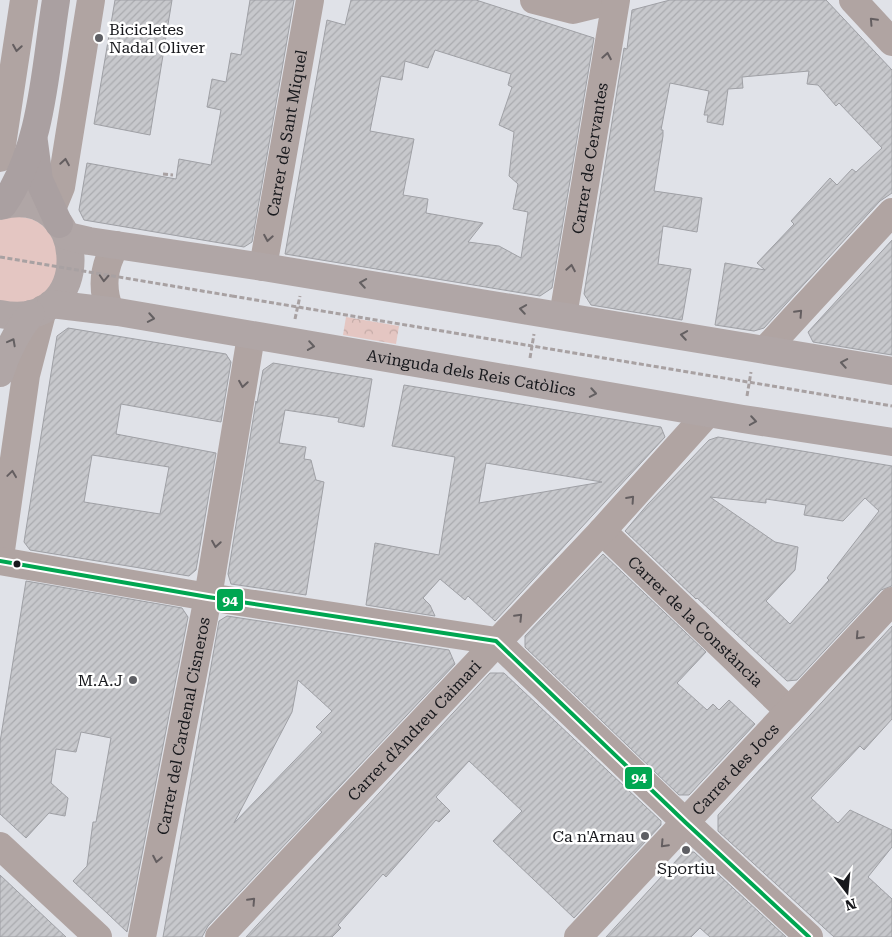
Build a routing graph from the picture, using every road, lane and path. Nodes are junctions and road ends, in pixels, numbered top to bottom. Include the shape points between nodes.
1 (24, 0) edge
2 (56, 0) edge
3 (91, 0) edge
4 (310, 0) edge
5 (534, 0) edge
6 (615, 0) edge
7 (854, 0) edge
8 (892, 42) edge
9 (34, 142) junction
10 (0, 158) edge
11 (163, 174) dead end
12 (174, 175) dead end
13 (1, 205) edge
14 (892, 212) edge
15 (59, 223) junction
16 (116, 245) junction
17 (0, 257) edge
18 (263, 267) junction
19 (304, 274) junction
20 (298, 307) junction
21 (42, 309) junction
22 (110, 311) junction
23 (537, 312) junction
24 (0, 314) edge
25 (563, 316) junction
26 (251, 336) junction
27 (291, 343) junction
28 (532, 346) junction
29 (761, 348) junction
30 (892, 371) edge
31 (0, 373) edge
32 (527, 382) junction
33 (750, 382) junction
34 (892, 406) edge
35 (708, 413) junction
36 (743, 419) junction
37 (892, 442) edge
38 (602, 531) junction
39 (0, 557) edge
40 (0, 561) edge
41 (208, 597) junction
42 (892, 600) edge
43 (496, 641) junction
44 (789, 711) junction
45 (685, 822) junction
46 (0, 846) edge
47 (98, 937) edge
48 (142, 937) edge
49 (218, 937) edge
50 (578, 937) edge
51 (809, 937) edge

1 -> 10 street
2 - 9 highway
15 -> 3 street via 60,187
4 -> 18 street, Carrer de Sant Miquel
5 - 6 street via 573,10
25 -> 6 street, Carrer de Cervantes
8 -> 7 street
9 - 13 highway via 18,184
9 - 15 highway via 39,180
11 - 12 path
13 - 15 main road via 20,203 38,208
29 -> 14 street
15 - 16 main road
15 - 21 main road via 71,249 72,265 68,282
16 - 18 main road
16 -> 22 street via 104,271 104,295
17 - 20 path, bridge
18 - 19 main road
19 - 20 path
23 -> 19 main road
20 - 27 path
20 - 28 path
21 - 22 main road, Avinguda dels Reis Catòlics
21 - 24 main road, Avinguda dels Reis Catòlics via 16,316
31 -> 21 main road via 10,347
39 -> 21 street via 26,375
22 -> 26 main road, Avinguda dels Reis Catòlics
23 - 25 main road
23 - 28 path
29 -> 25 main road
26 - 27 main road, Avinguda dels Reis Catòlics
26 -> 41 street, Carrer del Cardenal Cisneros
27 -> 32 main road, Avinguda dels Reis Catòlics
28 - 32 path
28 - 33 path
30 -> 29 main road
29 - 33 path
32 -> 35 main road, Avinguda dels Reis Catòlics
33 - 34 path
33 - 36 path
35 - 36 main road, Avinguda dels Reis Catòlics
38 -> 35 street, Carrer d'Andreu Caimari
36 -> 37 main road, Avinguda dels Reis Catòlics
43 -> 38 street, Carrer d'Andreu Caimari
38 - 44 street, Carrer de la Constància
40 - 41 street
41 - 43 street
41 -> 48 street, Carrer del Cardenal Cisneros
42 -> 44 street, Carrer des Jocs
43 - 45 street
49 -> 43 street, Carrer d'Andreu Caimari
44 - 45 street, Carrer des Jocs
45 -> 50 street, Carrer des Jocs
45 - 51 street
46 - 47 street

